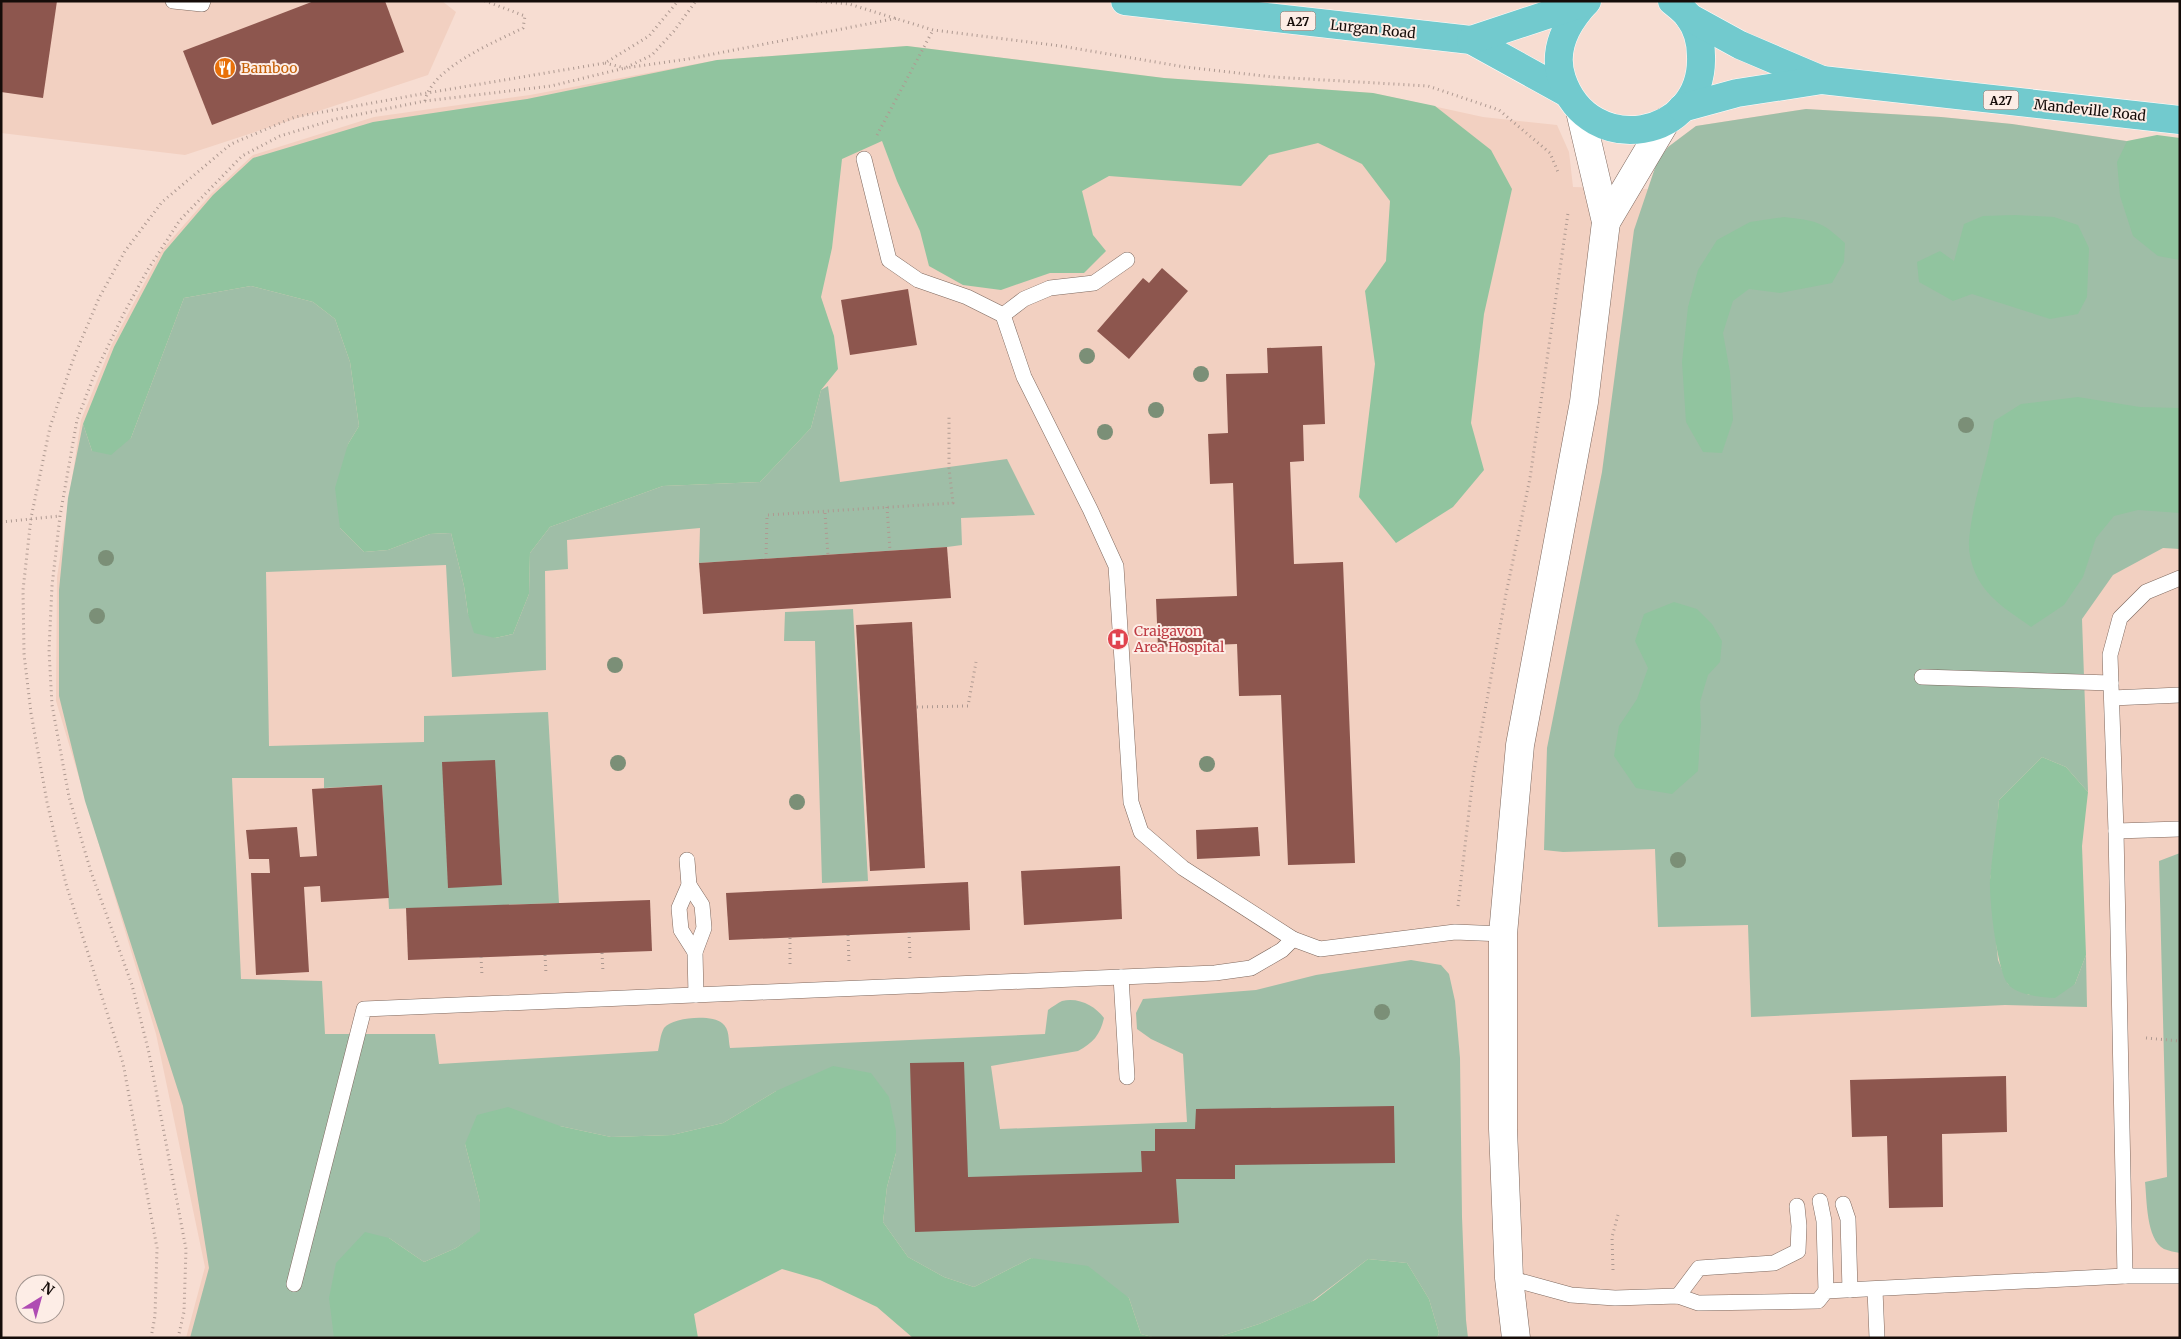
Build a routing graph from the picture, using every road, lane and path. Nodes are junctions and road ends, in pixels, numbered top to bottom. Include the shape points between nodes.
1 (173, 1) edge
2 (203, 1) edge
3 (485, 1) edge
4 (678, 1) edge
5 (696, 1) edge
6 (816, 1) edge
7 (1125, 1) edge
8 (1587, 1) edge
9 (1681, 9) edge
10 (898, 18) junction
11 (934, 30) junction
12 (1471, 40) junction
13 (605, 63) junction
14 (625, 68) junction
15 (1822, 80) junction
16 (427, 93) junction
17 (425, 102) junction
18 (1573, 102) junction
19 (1674, 115) junction
20 (2180, 120) edge
21 (864, 159) joint
22 (1560, 176) dead end
23 (1569, 209) dead end
24 (1606, 222) junction
25 (1127, 260) dead end
26 (1004, 315) junction
27 (949, 416) dead end
28 (887, 507) junction
29 (825, 513) junction
30 (60, 516) junction
31 (31, 518) junction
32 (1, 522) edge
33 (890, 551) dead end
34 (828, 556) dead end
35 (766, 559) dead end
36 (2180, 578) edge
37 (976, 662) dead end
38 (1922, 677) dead end
39 (2112, 691) junction
40 (2180, 695) edge
41 (917, 707) dead end
42 (2180, 829) edge
43 (2116, 831) junction
44 (687, 860) dead end
45 (689, 885) junction
46 (1456, 932) junction
47 (1503, 934) junction
48 (1293, 939) junction
49 (695, 952) junction
50 (1121, 977) junction
51 (696, 995) junction
52 (2121, 1036) junction
53 (2180, 1040) edge
54 (1127, 1077) dead end
55 (1820, 1201) dead end
56 (1843, 1204) dead end
57 (1797, 1206) dead end
58 (1618, 1215) dead end
59 (2126, 1276) junction
60 (2180, 1276) edge
61 (1509, 1278) junction
62 (294, 1284) dead end
63 (1850, 1290) junction
64 (1874, 1290) junction
65 (1826, 1291) junction
66 (1678, 1296) junction
67 (1615, 1298) junction
68 (151, 1338) edge
69 (178, 1338) edge
70 (1516, 1338) edge
71 (1877, 1338) edge

1 - 2 lane via 202,4
3 - 16 path via 525,16 523,28 456,62
4 - 13 path via 649,36
5 - 14 path via 652,55
6 - 10 path via 849,4
7 - 12 main road, Lurgan Road / A27
8 - 12 main road, A27
8 - 18 main road, A27 via 1568,22 1559,49 1559,72
9 - 15 main road, Mandeville Road / A27 via 1740,46
9 - 19 main road, A27 via 1701,43 1702,72 1692,98
10 - 11 path
10 - 14 path
11 - 21 path
11 - 22 path via 1272,77 1428,86 1499,110 1550,153
12 - 18 main road, A27
13 - 14 path
13 - 16 path
14 - 17 path via 551,86
15 - 19 main road, Mandeville Road / A27 via 1737,93
15 - 20 main road, Mandeville Road / A27
16 - 17 path
16 - 31 path via 295,117 231,144 162,202 125,251 99,298 74,358 50,427
17 - 30 path via 336,119 280,136 242,156 180,220 147,270 95,373 77,420
18 - 19 main road, A27 via 1599,124 1620,131 1648,129
18 - 24 street
19 - 24 street
21 - 26 lane via 889,260 918,280
23 - 46 path via 1530,478 1473,777
24 - 47 street via 1584,402 1520,745
25 - 26 lane via 1094,282 1050,288 1024,299
26 - 48 lane via 1024,377 1116,566 1131,802 1141,832 1182,868
27 - 28 path via 953,504
28 - 29 path
28 - 33 path
29 - 34 path
29 - 35 path via 767,515
30 - 31 path
30 - 69 path via 49,650 52,705 69,797 91,872 132,986 150,1052 186,1249 184,1312
31 - 32 path
31 - 68 path via 23,590 24,654 31,713 66,884 123,1063 157,1248 155,1316
36 - 39 lane via 2146,592 2120,618 2110,655
37 - 41 path via 968,706
38 - 39 lane
39 - 40 lane
39 - 43 lane
42 - 43 lane
43 - 52 lane
44 - 45 lane
45 - 49 lane via 702,905 704,928
45 - 49 lane via 680,908 681,930
46 - 47 lane
46 - 48 lane via 1320,949
47 - 61 street via 1503,1129
48 - 50 lane via 1282,950 1250,968 1215,974
49 - 51 lane
50 - 51 lane
50 - 54 lane
51 - 62 lane via 364,1009
52 - 53 path
52 - 59 lane
55 - 65 lane via 1824,1221
56 - 63 lane via 1848,1219
57 - 66 lane via 1798,1251 1774,1263 1699,1268
58 - 67 path via 1612,1237
59 - 60 lane
59 - 64 lane
61 - 67 lane via 1571,1295
61 - 70 street
63 - 64 lane
63 - 65 lane
64 - 71 lane
65 - 66 lane via 1818,1300 1698,1303
66 - 67 lane

